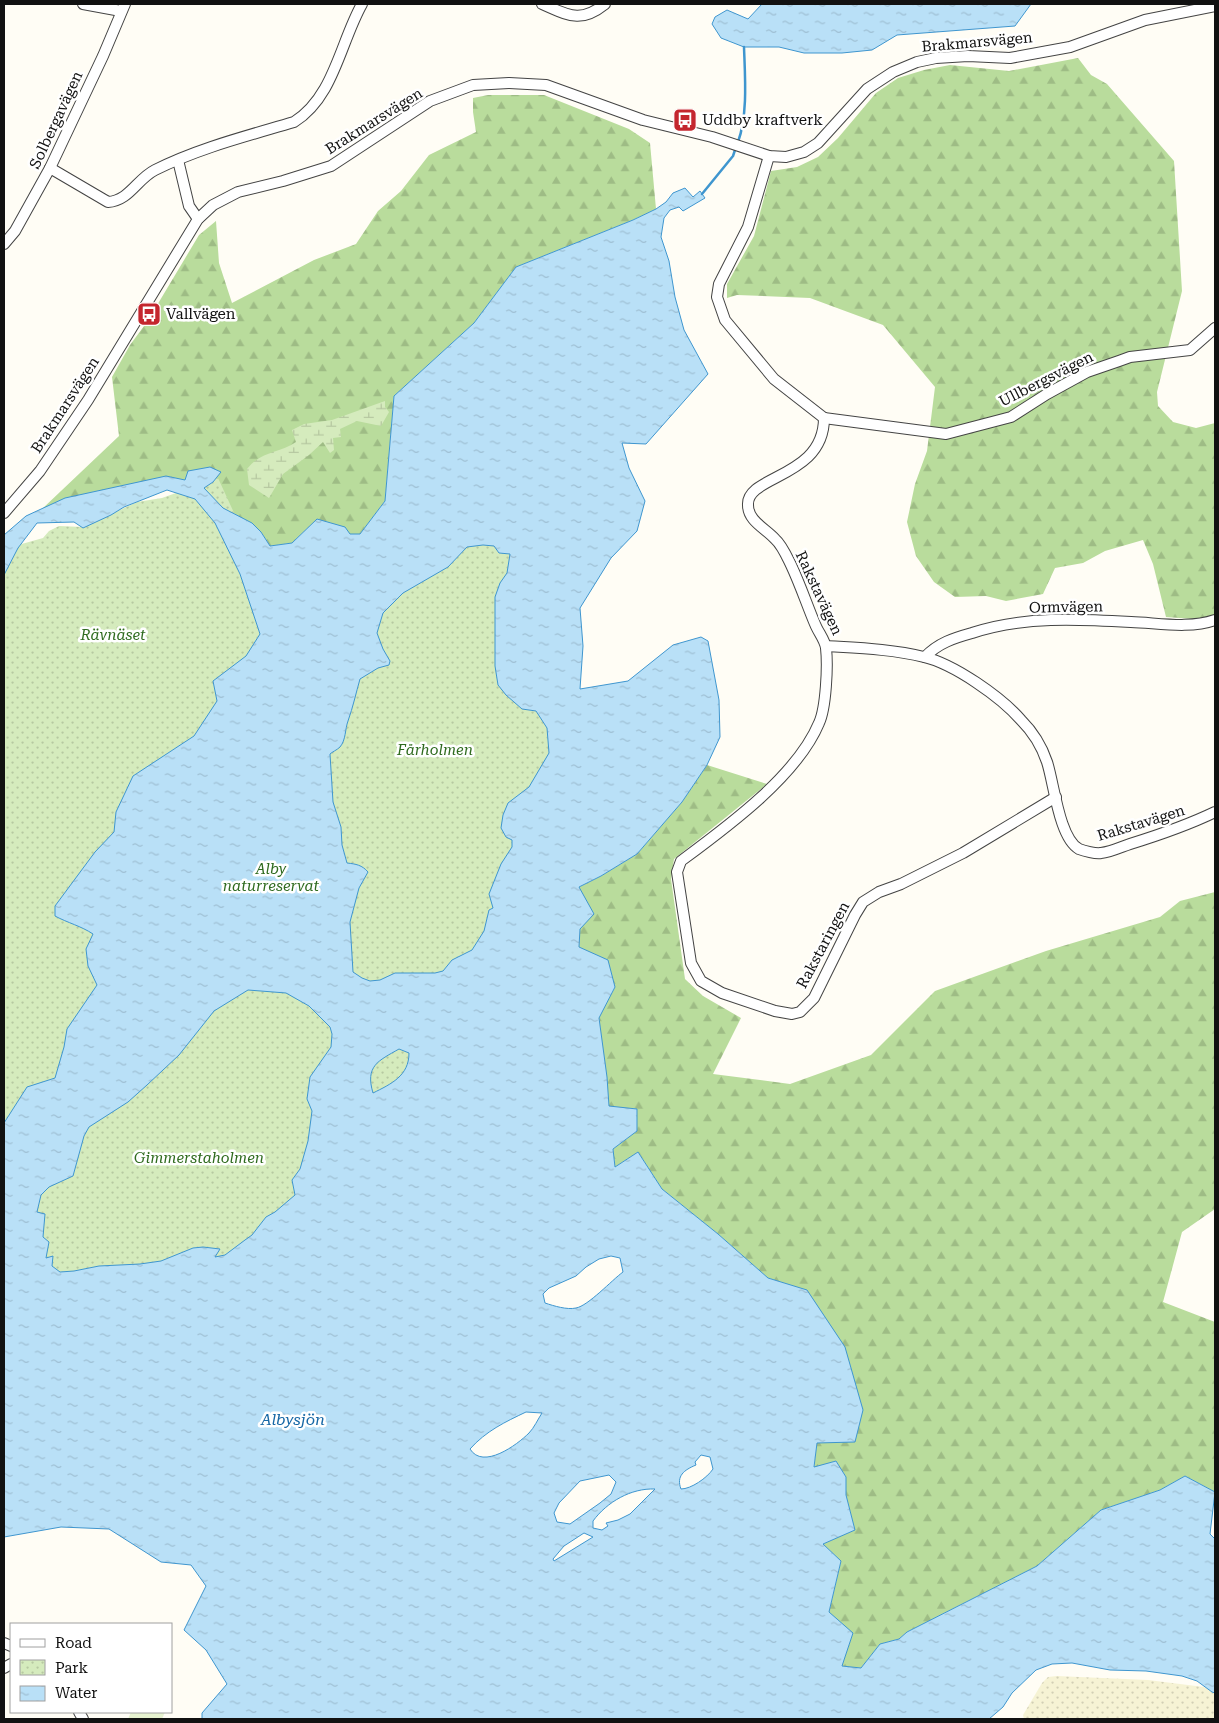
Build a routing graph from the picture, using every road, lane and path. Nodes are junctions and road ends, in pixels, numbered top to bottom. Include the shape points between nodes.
1 (83, 4) edge
2 (362, 4) edge
3 (542, 4) edge
4 (605, 4) edge
5 (1215, 6) edge
6 (123, 7) edge
7 (768, 156) junction
8 (178, 160) junction
9 (50, 168) junction
10 (198, 219) junction
11 (4, 244) edge
12 (1215, 328) edge
13 (824, 418) junction
14 (4, 513) edge
15 (1215, 620) edge
16 (826, 646) junction
17 (925, 657) junction
18 (1056, 797) junction
19 (1215, 812) edge

1 - 6 street
2 - 8 street via 318,101 305,116
3 - 4 street via 570,16 584,16
5 - 7 street, Brakmarsvägen via 1145,20 1070,47 1010,58 968,56 917,62 893,72 867,90 818,143 804,152
6 - 9 street, Solbergavägen
7 - 10 street, Brakmarsvägen via 712,136 643,120 546,85 509,82 473,85 430,102 331,166 238,192 213,205
7 - 13 street via 748,226 719,284 718,297 726,320 774,380
8 - 9 street via 152,171 115,202 108,202
8 - 10 street via 190,206
9 - 11 street, Solbergavägen
10 - 14 street, Brakmarsvägen via 83,408 40,471
12 - 13 street, Ullbergsvägen via 1190,350 1130,357 1087,372 1011,417 946,434
13 - 16 street, Rakstavägen via 820,442 808,457 796,468 752,491 748,505 749,514 776,540 791,565
15 - 17 street, Ormvägen via 1175,625 1038,620 993,626 934,647
16 - 17 street, Rakstavägen
16 - 18 street, Rakstaringen via 826,684 820,722 798,759 750,808 681,861 677,872 691,963 701,981 722,993 776,1011 800,1012 814,998 863,902 963,853
17 - 18 street, Rakstavägen via 982,687 1022,720 1047,761
18 - 19 street, Rakstavägen via 1064,828 1073,844 1081,850 1100,854

